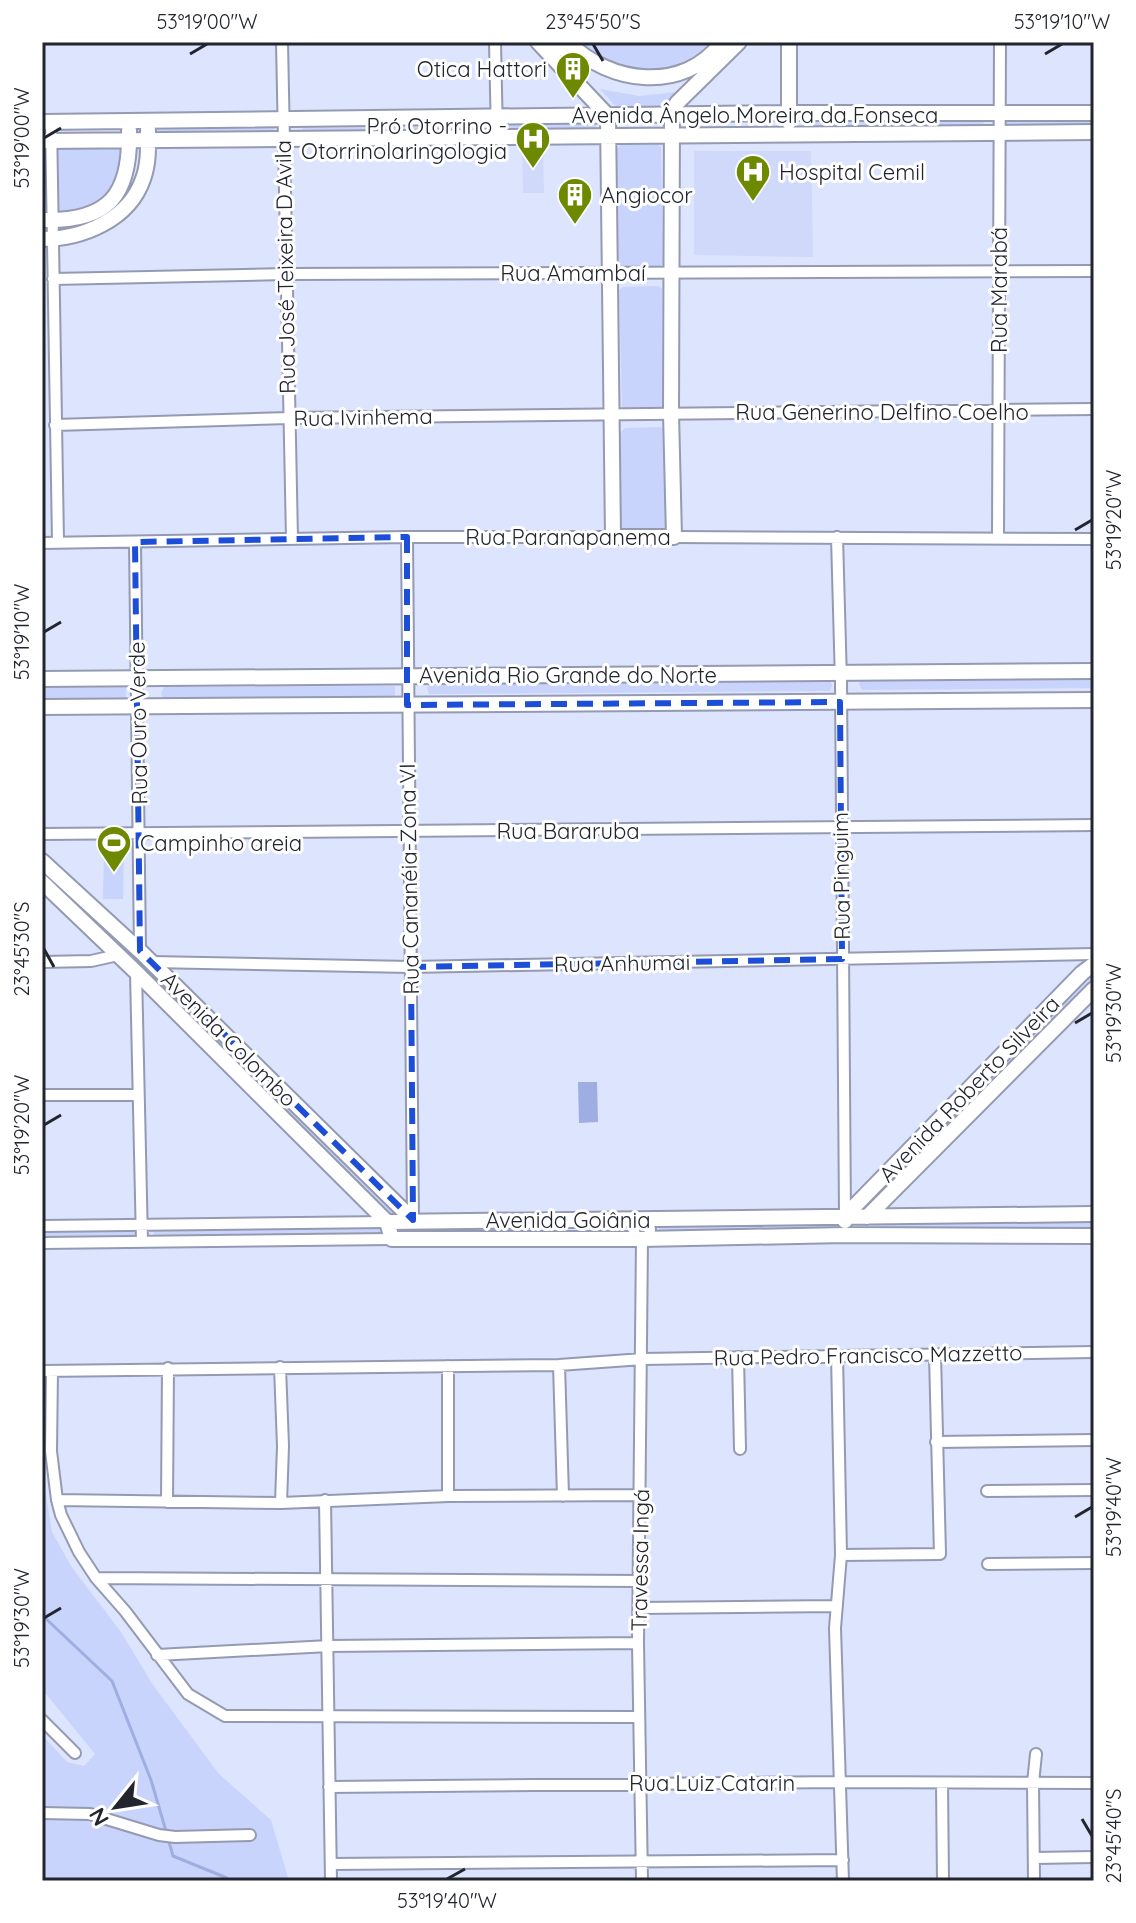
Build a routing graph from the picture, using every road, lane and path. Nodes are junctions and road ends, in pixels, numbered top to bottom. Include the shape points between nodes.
1 (282, 42) edge
2 (495, 42) edge
3 (538, 42) edge
4 (552, 42) edge
5 (568, 42) edge
6 (739, 42) edge
7 (789, 42) edge
8 (1000, 42) edge
9 (726, 46) edge
10 (584, 57) junction
11 (685, 95) junction
12 (789, 113) junction
13 (1094, 113) edge
14 (700, 114) junction
15 (1000, 114) junction
16 (672, 115) junction
17 (608, 116) junction
18 (496, 118) junction
19 (282, 119) junction
20 (129, 121) junction
21 (148, 121) junction
22 (46, 122) edge
23 (999, 132) junction
24 (1094, 132) edge
25 (789, 134) junction
26 (672, 135) junction
27 (283, 137) junction
28 (609, 137) junction
29 (497, 138) junction
30 (129, 139) junction
31 (148, 139) junction
32 (46, 141) edge
33 (47, 220) edge
34 (47, 239) edge
35 (999, 271) junction
36 (1094, 271) edge
37 (671, 272) junction
38 (286, 274) junction
39 (610, 274) junction
40 (53, 279) junction
41 (1094, 409) edge
42 (999, 411) junction
43 (671, 413) junction
44 (611, 414) junction
45 (289, 418) junction
46 (55, 425) junction
47 (407, 537) junction
48 (613, 537) junction
49 (674, 537) junction
50 (837, 537) junction
51 (998, 538) junction
52 (292, 539) junction
53 (1094, 539) edge
54 (58, 542) junction
55 (135, 542) junction
56 (42, 543) edge
57 (1094, 671) edge
58 (841, 673) junction
59 (137, 677) junction
60 (407, 677) junction
61 (42, 679) edge
62 (1094, 700) edge
63 (840, 702) junction
64 (407, 705) junction
65 (137, 706) junction
66 (42, 707) edge
67 (1094, 825) edge
68 (841, 829) junction
69 (140, 832) junction
70 (409, 832) junction
71 (42, 834) edge
72 (42, 861) edge
73 (42, 882) edge
74 (141, 952) junction
75 (1094, 954) edge
76 (118, 955) junction
77 (842, 959) junction
78 (42, 962) edge
79 (1094, 964) edge
80 (411, 967) junction
81 (136, 972) junction
82 (1094, 989) edge
83 (42, 1095) edge
84 (138, 1095) junction
85 (1094, 1214) edge
86 (845, 1216) junction
87 (867, 1217) junction
88 (413, 1220) junction
89 (546, 1220) junction
90 (642, 1220) junction
91 (387, 1222) junction
92 (42, 1226) edge
93 (141, 1226) junction
94 (845, 1235) junction
95 (866, 1236) junction
96 (1094, 1236) edge
97 (416, 1238) junction
98 (546, 1238) junction
99 (392, 1239) junction
100 (642, 1239) junction
101 (142, 1242) junction
102 (42, 1243) edge
103 (1094, 1352) edge
104 (837, 1355) junction
105 (935, 1355) junction
106 (738, 1357) junction
107 (643, 1359) junction
108 (559, 1365) junction
109 (448, 1366) junction
110 (280, 1367) junction
111 (168, 1368) junction
112 (47, 1371) edge
113 (1094, 1440) edge
114 (936, 1442) junction
115 (740, 1449) dead end
116 (1094, 1490) edge
117 (987, 1491) dead end
118 (641, 1495) junction
119 (448, 1496) junction
120 (563, 1496) junction
121 (57, 1500) junction
122 (325, 1500) junction
123 (167, 1502) junction
124 (281, 1503) junction
125 (841, 1555) junction
126 (1094, 1563) edge
127 (988, 1564) dead end
128 (96, 1578) junction
129 (327, 1580) junction
130 (639, 1581) junction
131 (837, 1606) junction
132 (639, 1608) junction
133 (638, 1643) junction
134 (329, 1646) junction
135 (157, 1655) junction
136 (328, 1717) junction
137 (638, 1717) junction
138 (42, 1720) edge
139 (75, 1753) dead end
140 (1036, 1754) dead end
141 (840, 1782) junction
142 (640, 1783) junction
143 (942, 1783) junction
144 (1033, 1783) junction
145 (1094, 1783) edge
146 (329, 1787) junction
147 (42, 1813) edge
148 (250, 1835) dead end
149 (1094, 1857) edge
150 (1034, 1858) junction
151 (843, 1860) junction
152 (641, 1861) junction
153 (331, 1864) junction
154 (331, 1881) edge
155 (642, 1881) edge
156 (843, 1881) edge
157 (943, 1881) edge
158 (1034, 1881) edge

1 - 19 street, Rua José Teixeira D Avila
2 - 18 street
3 - 17 street
4 - 10 street
5 - 10 street
6 - 9 street
7 - 12 street
8 - 15 street, Rua Marabá
9 - 10 street via 695,66 638,77 611,72
9 - 11 street
11 - 14 street
11 - 16 street
12 - 14 street, Avenida Ângelo Moreira da Fonseca
12 - 15 street, Avenida Ângelo Moreira da Fonseca
12 - 25 street
13 - 15 street, Avenida Ângelo Moreira da Fonseca
14 - 16 street, Avenida Ângelo Moreira da Fonseca
15 - 23 street, Rua Marabá
16 - 17 street, Avenida Ângelo Moreira da Fonseca
16 - 26 street
17 - 18 street, Avenida Ângelo Moreira da Fonseca
17 - 28 street
18 - 19 street, Avenida Ângelo Moreira da Fonseca
18 - 29 street
19 - 21 street, Avenida Ângelo Moreira da Fonseca
19 - 27 street, Rua José Teixeira D Avila
20 - 21 street, Avenida Ângelo Moreira da Fonseca
20 - 22 street, Avenida Ângelo Moreira da Fonseca
20 - 30 street
21 - 31 street
22 - 32 street
23 - 24 street
23 - 25 street
23 - 35 street, Rua Marabá
25 - 26 street
26 - 28 street
26 - 37 street
27 - 29 street
27 - 31 street
27 - 38 street, Rua José Teixeira D Avila
28 - 29 street
28 - 39 street
30 - 31 street
30 - 32 street
30 - 33 street via 127,173 109,202 86,216
31 - 34 street via 144,177 127,206 96,228
32 - 33 street
33 - 34 street
34 - 40 street
35 - 36 street, Rua Amambaí
35 - 37 street, Rua Amambaí
35 - 42 street, Rua Marabá
37 - 39 street, Rua Amambaí
37 - 43 street
38 - 39 street, Rua Amambaí
38 - 40 street, Rua Amambaí
38 - 45 street, Rua José Teixeira D Avila
39 - 44 street
40 - 46 street
41 - 42 street, Rua Generino Delfino Coelho
42 - 43 street, Rua Generino Delfino Coelho
42 - 51 street, Rua Marabá
43 - 44 street, Rua Ivinhema
43 - 49 street
44 - 45 street, Rua Ivinhema
44 - 48 street
45 - 46 street, Rua Ivinhema
45 - 52 street, Rua José Teixeira D Avila
46 - 54 street
47 - 48 street, Rua Paranapanema
47 - 52 street, Rua Paranapanema
47 - 60 street, Rua Cananéia-Zona VI
48 - 49 street, Rua Paranapanema
49 - 50 street, Rua Paranapanema
50 - 51 street, Rua Paranapanema
50 - 58 street, Rua Pinguim
51 - 53 street, Rua Paranapanema
52 - 55 street, Rua Paranapanema
54 - 55 street, Rua Paranapanema
54 - 56 street, Rua Paranapanema
55 - 59 street, Rua Ouro Verde
57 - 58 street, Avenida Rio Grande do Norte
58 - 60 street, Avenida Rio Grande do Norte
58 - 63 street, Rua Pinguim
59 - 60 street, Avenida Rio Grande do Norte
59 - 61 street, Avenida Rio Grande do Norte
59 - 65 street, Rua Ouro Verde
60 - 64 street, Rua Cananéia-Zona VI
62 - 63 street, Avenida Rio Grande do Norte
63 - 64 street, Avenida Rio Grande do Norte
63 - 68 street, Rua Pinguim
64 - 65 street, Avenida Rio Grande do Norte
64 - 70 street, Rua Cananéia-Zona VI
65 - 66 street, Avenida Rio Grande do Norte
65 - 69 street, Rua Ouro Verde
67 - 68 street, Rua Bararuba
68 - 70 street, Rua Bararuba
68 - 77 street, Rua Pinguim
69 - 70 street, Rua Bararuba
69 - 71 street, Rua Bararuba
69 - 74 street, Rua Ouro Verde
70 - 80 street, Rua Cananéia-Zona VI
72 - 74 street, Avenida Colombo
73 - 76 street, Avenida Colombo
74 - 76 street via 122,946
74 - 80 street, Rua Anhumai
74 - 81 street via 147,968
74 - 88 street, Avenida Colombo
75 - 77 street, Rua Anhumai
76 - 78 street
76 - 81 street, Avenida Colombo
77 - 80 street, Rua Anhumai
77 - 86 street, Rua Pinguim
79 - 86 street, Avenida Roberto Silveira
80 - 88 street, Rua Cananéia-Zona VI
81 - 84 street
81 - 91 street, Avenida Colombo
82 - 87 street, Avenida Roberto Silveira
83 - 84 street
84 - 93 street
85 - 87 street, Avenida Goiânia
86 - 87 street, Avenida Goiânia
86 - 90 street, Avenida Goiânia
86 - 94 street
87 - 95 street
88 - 89 street, Avenida Goiânia
88 - 91 street, Avenida Goiânia
88 - 97 street
89 - 90 street, Avenida Goiânia
89 - 98 street
90 - 100 street, Travessa Ingá via 634,1228
91 - 93 street, Avenida Goiânia
91 - 99 street
92 - 93 street, Avenida Goiânia
93 - 101 street
94 - 95 street, Avenida Goiânia
94 - 100 street, Avenida Goiânia
95 - 96 street, Avenida Goiânia
97 - 98 street, Avenida Goiânia
97 - 99 street, Avenida Goiânia
98 - 100 street, Avenida Goiânia
99 - 101 street, Avenida Goiânia
100 - 107 street, Travessa Ingá
101 - 102 street, Avenida Goiânia
103 - 105 street, Rua Pedro Francisco Mazzetto
104 - 105 street, Rua Pedro Francisco Mazzetto
104 - 106 street, Rua Pedro Francisco Mazzetto
104 - 125 street
105 - 114 street
106 - 107 street, Rua Pedro Francisco Mazzetto
106 - 115 street
107 - 108 street, Rua Pedro Francisco Mazzetto
107 - 118 street, Travessa Ingá
108 - 109 street, Rua Pedro Francisco Mazzetto
108 - 120 street
109 - 110 street, Rua Pedro Francisco Mazzetto
109 - 119 street
110 - 111 street, Rua Pedro Francisco Mazzetto
110 - 124 street
111 - 112 street, Rua Pedro Francisco Mazzetto
111 - 123 street
112 - 121 street
113 - 114 street
114 - 125 street via 940,1554
116 - 117 street
118 - 120 street
118 - 130 street, Travessa Ingá
119 - 120 street
119 - 122 street
121 - 123 street
121 - 128 street
122 - 124 street
122 - 129 street
123 - 124 street
125 - 131 street
126 - 127 street
128 - 129 street
128 - 135 street
129 - 130 street
129 - 134 street
130 - 132 street, Travessa Ingá
131 - 132 street
131 - 141 street
132 - 133 street, Travessa Ingá
133 - 134 street
133 - 137 street, Travessa Ingá
134 - 135 street
134 - 136 street
135 - 136 street via 188,1694 225,1716
136 - 137 street
136 - 146 street
137 - 142 street, Travessa Ingá
138 - 139 street
140 - 144 street
141 - 142 street, Rua Luiz Catarin
141 - 143 street, Rua Luiz Catarin
141 - 151 street
142 - 146 street, Rua Luiz Catarin
142 - 152 street, Travessa Ingá
143 - 144 street, Rua Luiz Catarin
143 - 157 street
144 - 145 street, Rua Luiz Catarin
144 - 150 street
146 - 153 street
147 - 148 street via 90,1814 175,1837
149 - 150 street
150 - 158 street
151 - 152 street
151 - 156 street
152 - 153 street
152 - 155 street, Travessa Ingá
153 - 154 street

